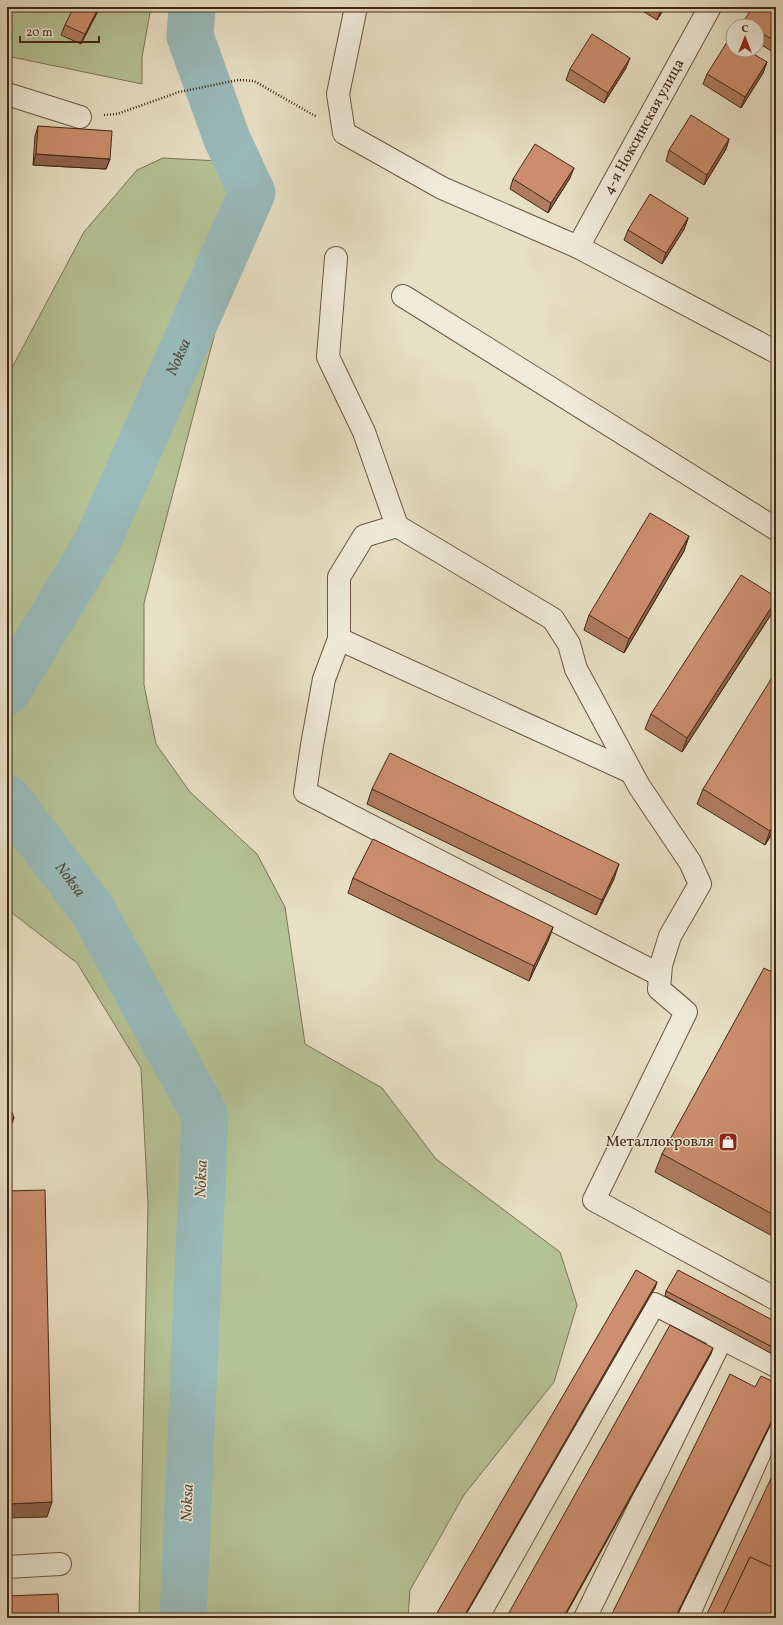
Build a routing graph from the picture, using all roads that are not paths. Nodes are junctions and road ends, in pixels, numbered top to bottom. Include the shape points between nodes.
1 (356, 7) edge
2 (710, 7) edge
3 (7, 94) edge
4 (80, 117) road end
5 (578, 247) junction
6 (336, 258) dead end
7 (403, 296) dead end
8 (776, 352) edge
9 (397, 526) junction
10 (776, 529) edge
11 (339, 639) junction
12 (631, 772) junction
13 (660, 975) junction
14 (776, 1299) edge
15 (722, 1338) junction
16 (776, 1366) edge
17 (776, 1416) edge
18 (60, 1564) dead end
19 (7, 1567) edge
20 (477, 1618) edge
21 (586, 1618) edge
22 (687, 1618) edge

1 - 5 street via 338,94 344,133 442,188
2 - 5 street, 4-я Ноксинская улица
3 - 4 street
5 - 8 street
6 - 9 street via 328,357 364,432
7 - 10 street
9 - 11 street via 364,536 339,578
9 - 12 street via 553,619 569,644 576,669
11 - 12 street
11 - 13 street via 324,679 305,792
12 - 13 street via 690,862 700,884 670,936
13 - 14 street via 659,990 686,1012 594,1200
15 - 16 street
15 - 20 street via 654,1304
15 - 21 street
17 - 22 street
18 - 19 street

